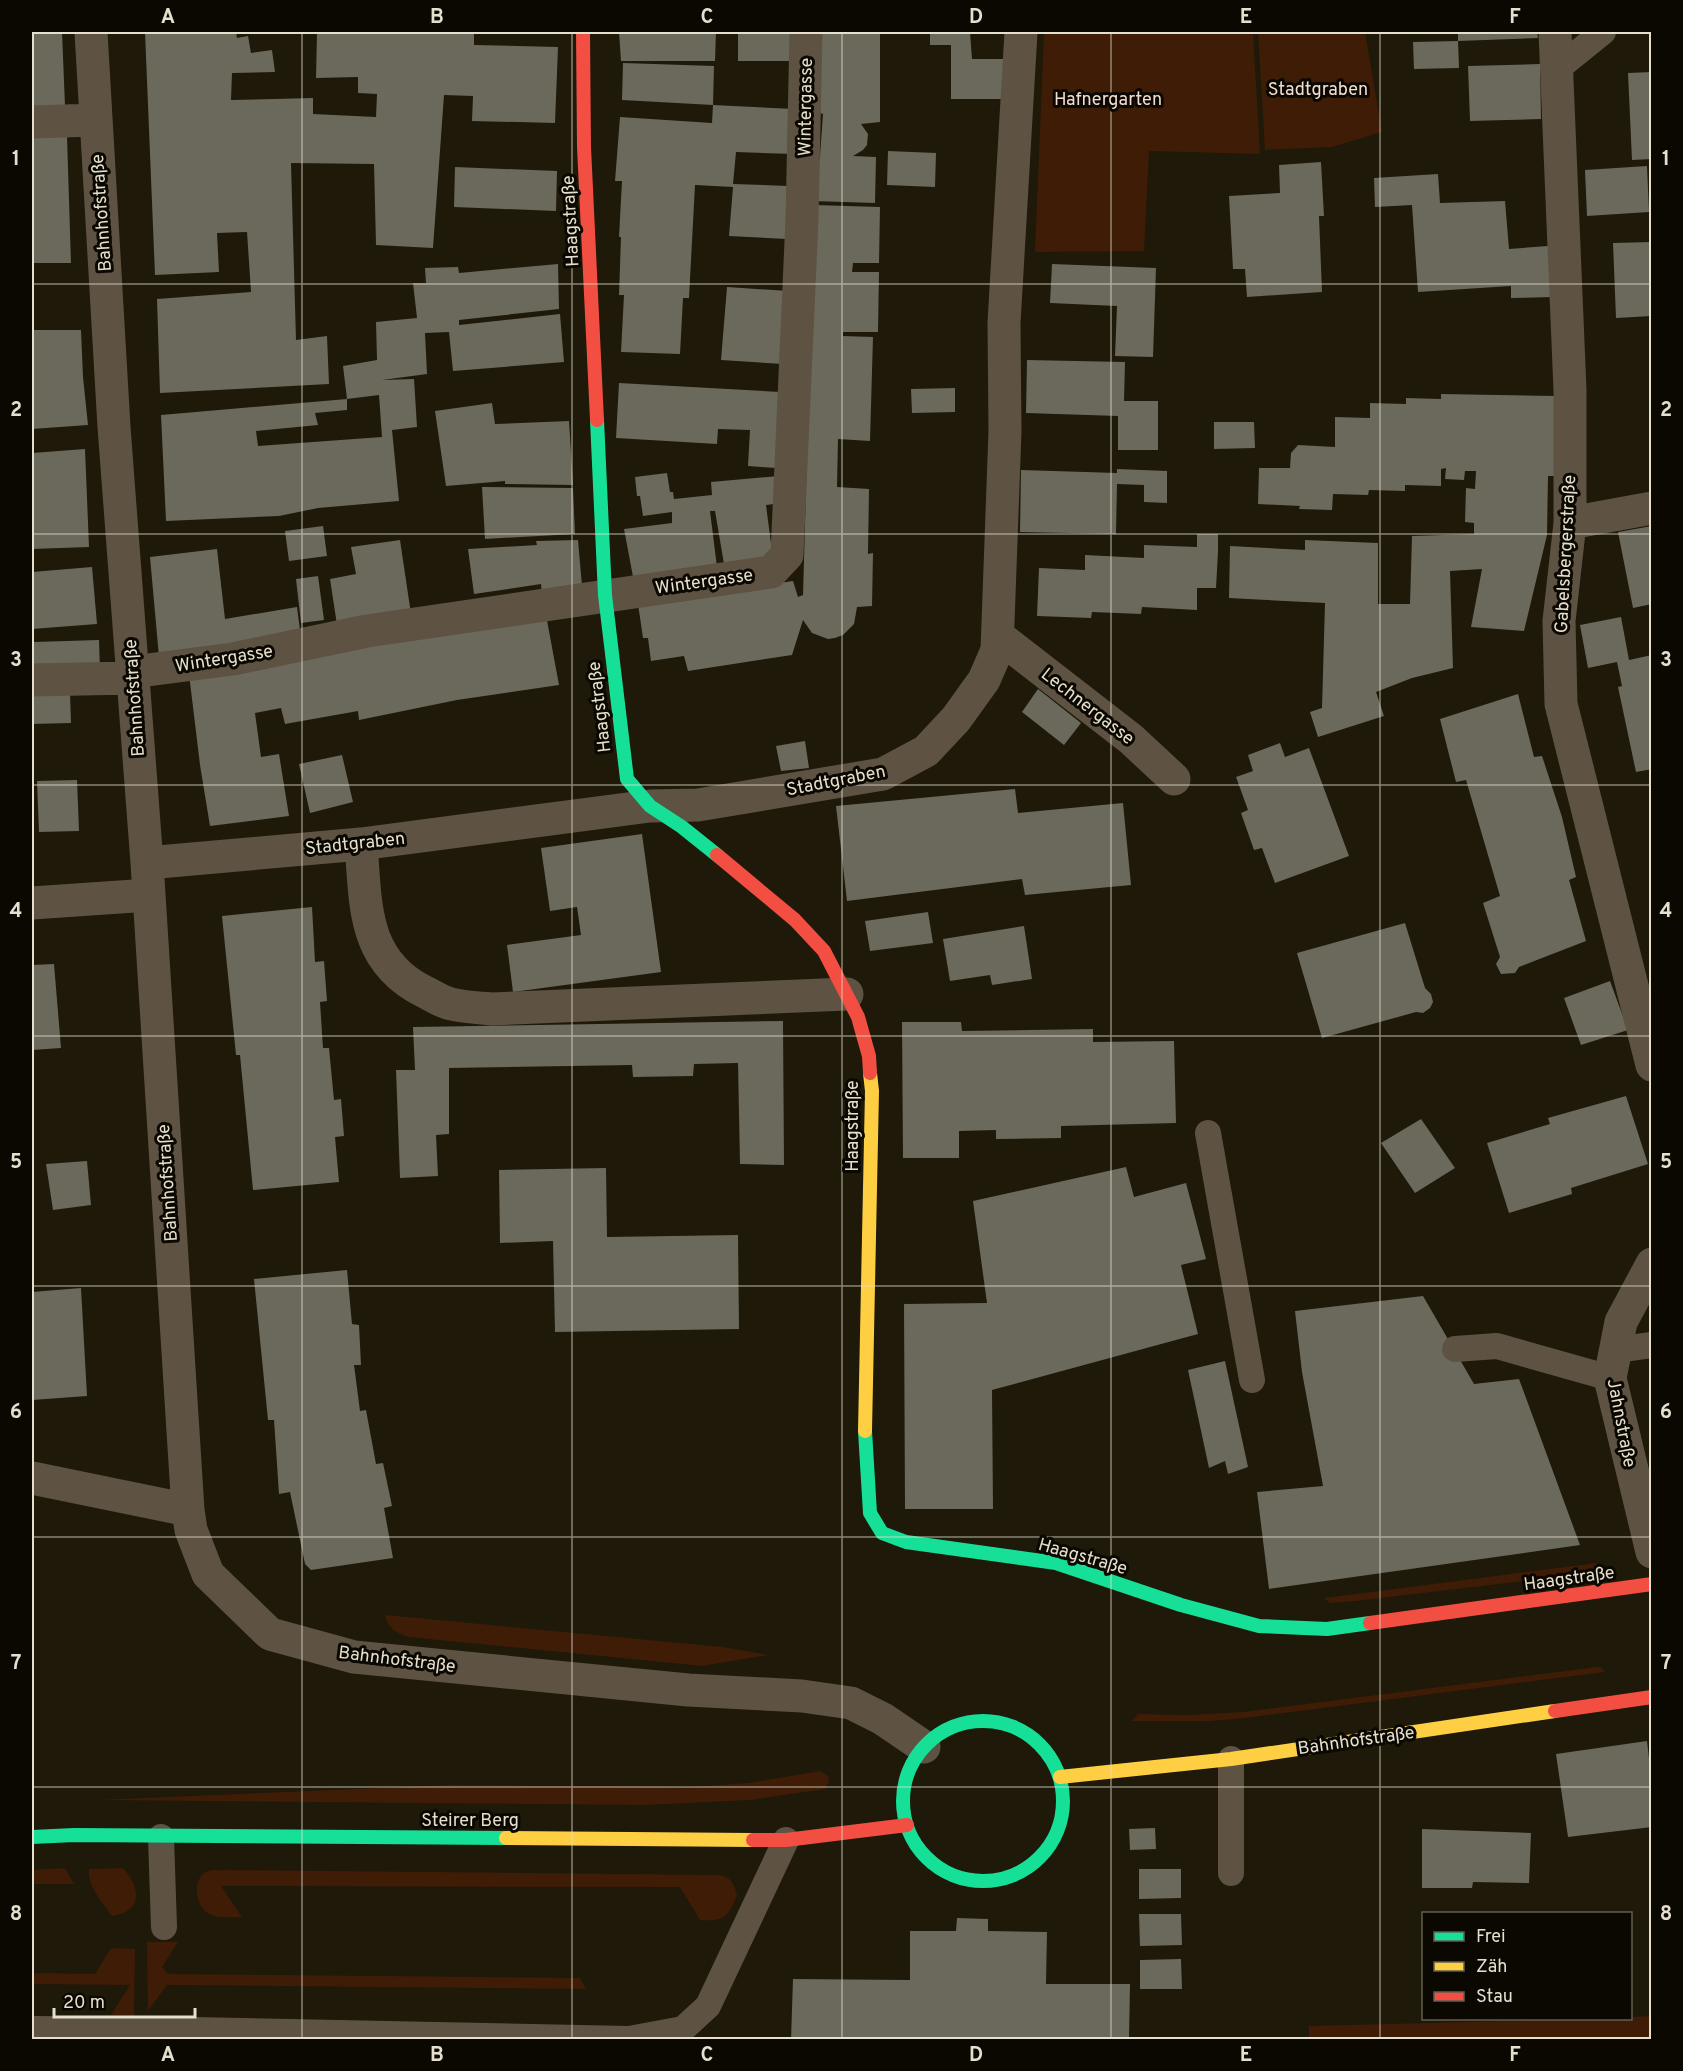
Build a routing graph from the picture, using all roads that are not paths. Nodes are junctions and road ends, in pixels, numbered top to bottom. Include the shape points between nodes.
1 (91, 32) edge
2 (583, 32) edge
3 (806, 32) edge
4 (1021, 32) edge
5 (1555, 32) edge
6 (1603, 32) edge
7 (1556, 70) junction
8 (95, 120) junction
9 (32, 122) edge
10 (1652, 508) edge
11 (1570, 524) junction
12 (605, 595) junction
13 (998, 636) junction
14 (132, 675) junction
15 (32, 680) edge
16 (1174, 779) dead end
17 (650, 806) junction
18 (361, 844) junction
19 (148, 879) junction
20 (32, 903) edge
21 (847, 994) junction
22 (1652, 1065) edge
23 (1208, 1133) dead end
24 (1652, 1264) edge
25 (1652, 1345) edge
26 (1455, 1349) dead end
27 (1613, 1364) junction
28 (1252, 1380) dead end
29 (32, 1478) edge
30 (188, 1510) junction
31 (1652, 1552) edge
32 (1652, 1584) edge
33 (1652, 1697) edge
34 (924, 1747) junction
35 (1231, 1759) junction
36 (1059, 1778) junction
37 (907, 1825) junction
38 (32, 1837) edge
39 (161, 1837) junction
40 (786, 1840) junction
41 (1231, 1873) dead end
42 (164, 1927) dead end
43 (32, 2029) edge

1 - 8 street, Bahnhofstraße
2 - 12 street, Haagstraße via 584,147
3 - 12 street, Wintergasse via 787,555 771,572
4 - 13 street, Stadtgraben via 1004,323
5 - 7 street, Gabelsbergerstraße
6 - 7 lane
7 - 11 street, Gabelsbergerstraße via 1570,390
8 - 9 street
8 - 14 street, Bahnhofstraße
10 - 11 street
11 - 22 street, Gabelsbergerstraße via 1559,621 1562,704
12 - 14 street, Wintergasse via 367,631
12 - 17 street, Haagstraße via 627,778
13 - 16 street, Lechnergasse via 1131,739
13 - 17 street, Stadtgraben via 997,650 984,680 964,709 926,751 883,774 698,804
14 - 15 street, Wintergasse
14 - 19 street, Bahnhofstraße
17 - 18 street, Stadtgraben
17 - 21 street, Haagstraße via 682,826 795,920 824,951
18 - 19 street, Stadtgraben
18 - 21 street via 367,915 374,942 389,966 414,987 449,1004 492,1010
19 - 20 street, Stadtgraben
19 - 30 street, Bahnhofstraße
21 - 32 street, Haagstraße via 869,1056 872,1092 865,1451 870,1513 882,1533 906,1542 1056,1563 1181,1605 1259,1626 1327,1629
23 - 28 lane
24 - 27 street, Jahnstraße via 1621,1322
25 - 27 lane
26 - 27 lane via 1497,1346
27 - 31 street, Jahnstraße
29 - 30 street
30 - 34 street, Bahnhofstraße via 191,1530 208,1574 270,1634 354,1657 688,1690 802,1695 851,1703
33 - 35 street, Bahnhofstraße
34 - 36 street via 953,1726 976,1721 1000,1723 1033,1738 1051,1758
34 - 37 street via 911,1766 904,1790
35 - 36 street, Bahnhofstraße
35 - 41 lane
36 - 37 street via 1064,1795 1057,1834 1032,1865 1009,1877 976,1880 944,1871 925,1855
37 - 40 street, Steirer Berg
38 - 39 street, Steirer Berg
39 - 40 street, Steirer Berg
39 - 42 lane
40 - 43 lane via 708,2006 683,2029 629,2039

